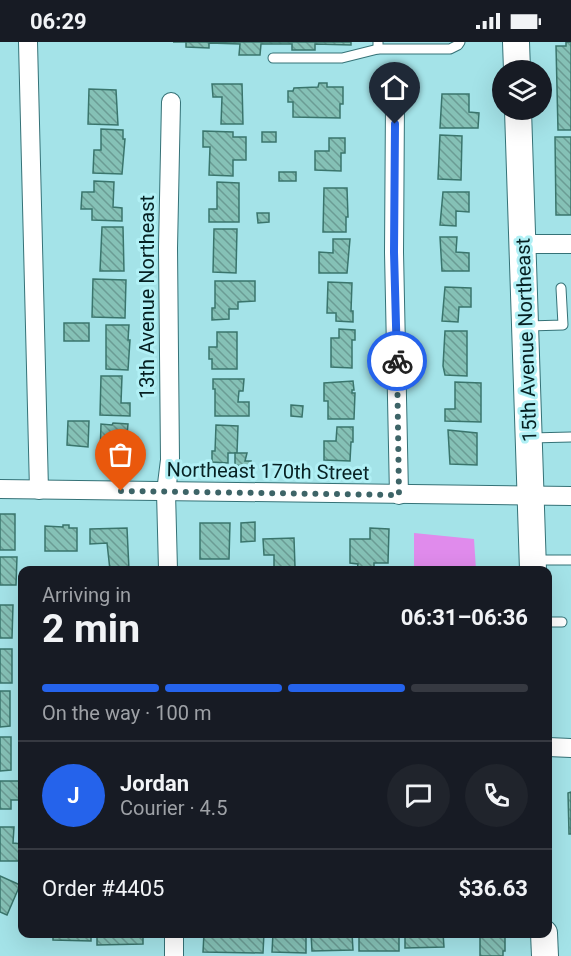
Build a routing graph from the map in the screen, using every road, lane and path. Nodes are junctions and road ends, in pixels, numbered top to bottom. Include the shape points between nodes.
1 (28, 42) edge
2 (460, 42) edge
3 (516, 42) edge
4 (378, 45) edge
5 (273, 58) dead end
6 (517, 60) edge
7 (171, 102) dead end
8 (395, 102) dead end
9 (519, 120) edge
10 (523, 244) junction
11 (571, 244) edge
12 (561, 288) dead end
13 (526, 326) junction
14 (571, 437) edge
15 (530, 438) junction
16 (0, 489) edge
17 (39, 490) junction
18 (166, 492) junction
19 (399, 495) junction
20 (532, 495) junction
21 (571, 496) edge
22 (571, 560) edge
23 (533, 565) edge
24 (168, 566) edge
25 (552, 622) edge
26 (562, 622) dead end
27 (552, 747) edge
28 (571, 748) edge
29 (174, 938) edge
30 (544, 938) edge
31 (174, 956) edge
32 (545, 956) edge

1 - 17 street
2 - 4 lane via 450,49
3 - 6 main road
4 - 5 lane via 342,58
7 - 18 street, 13th Avenue Northeast via 170,460
8 - 19 street
9 - 10 main road, 15th Avenue Northeast
10 - 11 street
10 - 13 main road, 15th Avenue Northeast
12 - 13 lane via 563,325
13 - 15 main road, 15th Avenue Northeast
14 - 15 lane
15 - 20 main road, 15th Avenue Northeast
16 - 17 street, Northeast 170th Street
17 - 18 street, Northeast 170th Street
18 - 19 street, Northeast 170th Street
18 - 24 street, 13th Avenue Northeast
19 - 20 street, Northeast 170th Street
20 - 21 street, Northeast 170th Street
20 - 23 main road, 15th Avenue Northeast
22 - 23 lane
25 - 26 lane
27 - 28 street
29 - 31 street
30 - 32 main road

